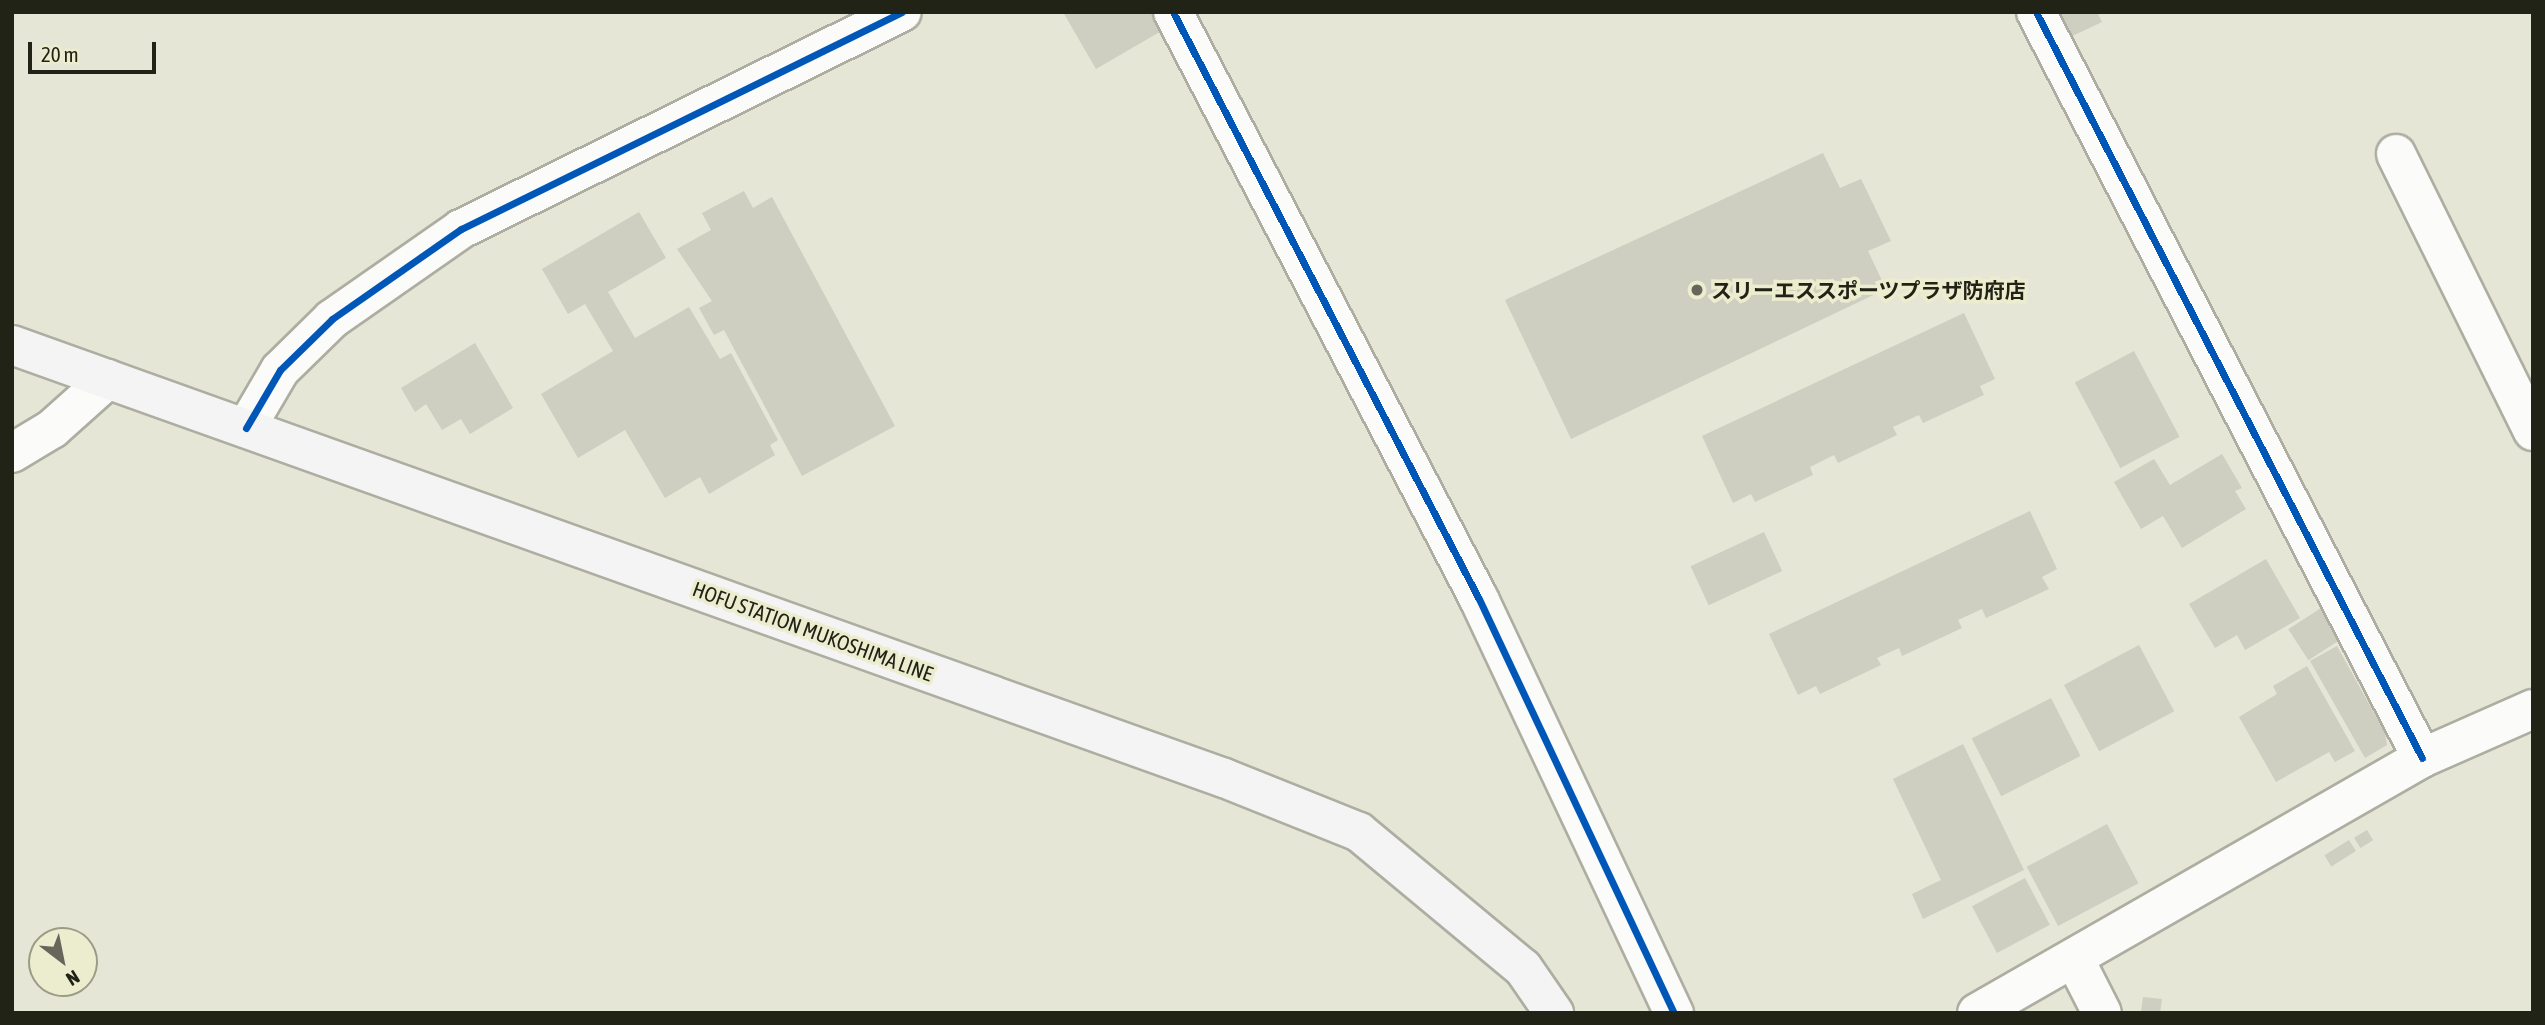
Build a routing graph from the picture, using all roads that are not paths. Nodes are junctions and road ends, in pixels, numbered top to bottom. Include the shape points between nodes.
1 (902, 12) edge
2 (1172, 12) edge
3 (2036, 12) edge
4 (2396, 154) dead end
5 (12, 345) edge
6 (108, 379) junction
7 (246, 428) junction
8 (2533, 431) edge
9 (12, 453) edge
10 (2533, 709) edge
11 (2422, 758) junction
12 (2075, 960) junction
13 (1554, 1013) edge
14 (1674, 1013) edge
15 (1977, 1013) edge
16 (2102, 1013) edge

1 - 7 street via 461,229 331,319 279,370
2 - 14 street via 1479,599
3 - 11 street
4 - 8 street
5 - 6 main road, HOFU STATION MUKOSHIMA LINE
6 - 7 main road, HOFU STATION MUKOSHIMA LINE
6 - 9 street via 52,429
7 - 13 main road, HOFU STATION MUKOSHIMA LINE via 1224,778 1359,832 1523,968
10 - 11 street
11 - 12 street
12 - 15 street
12 - 16 street

